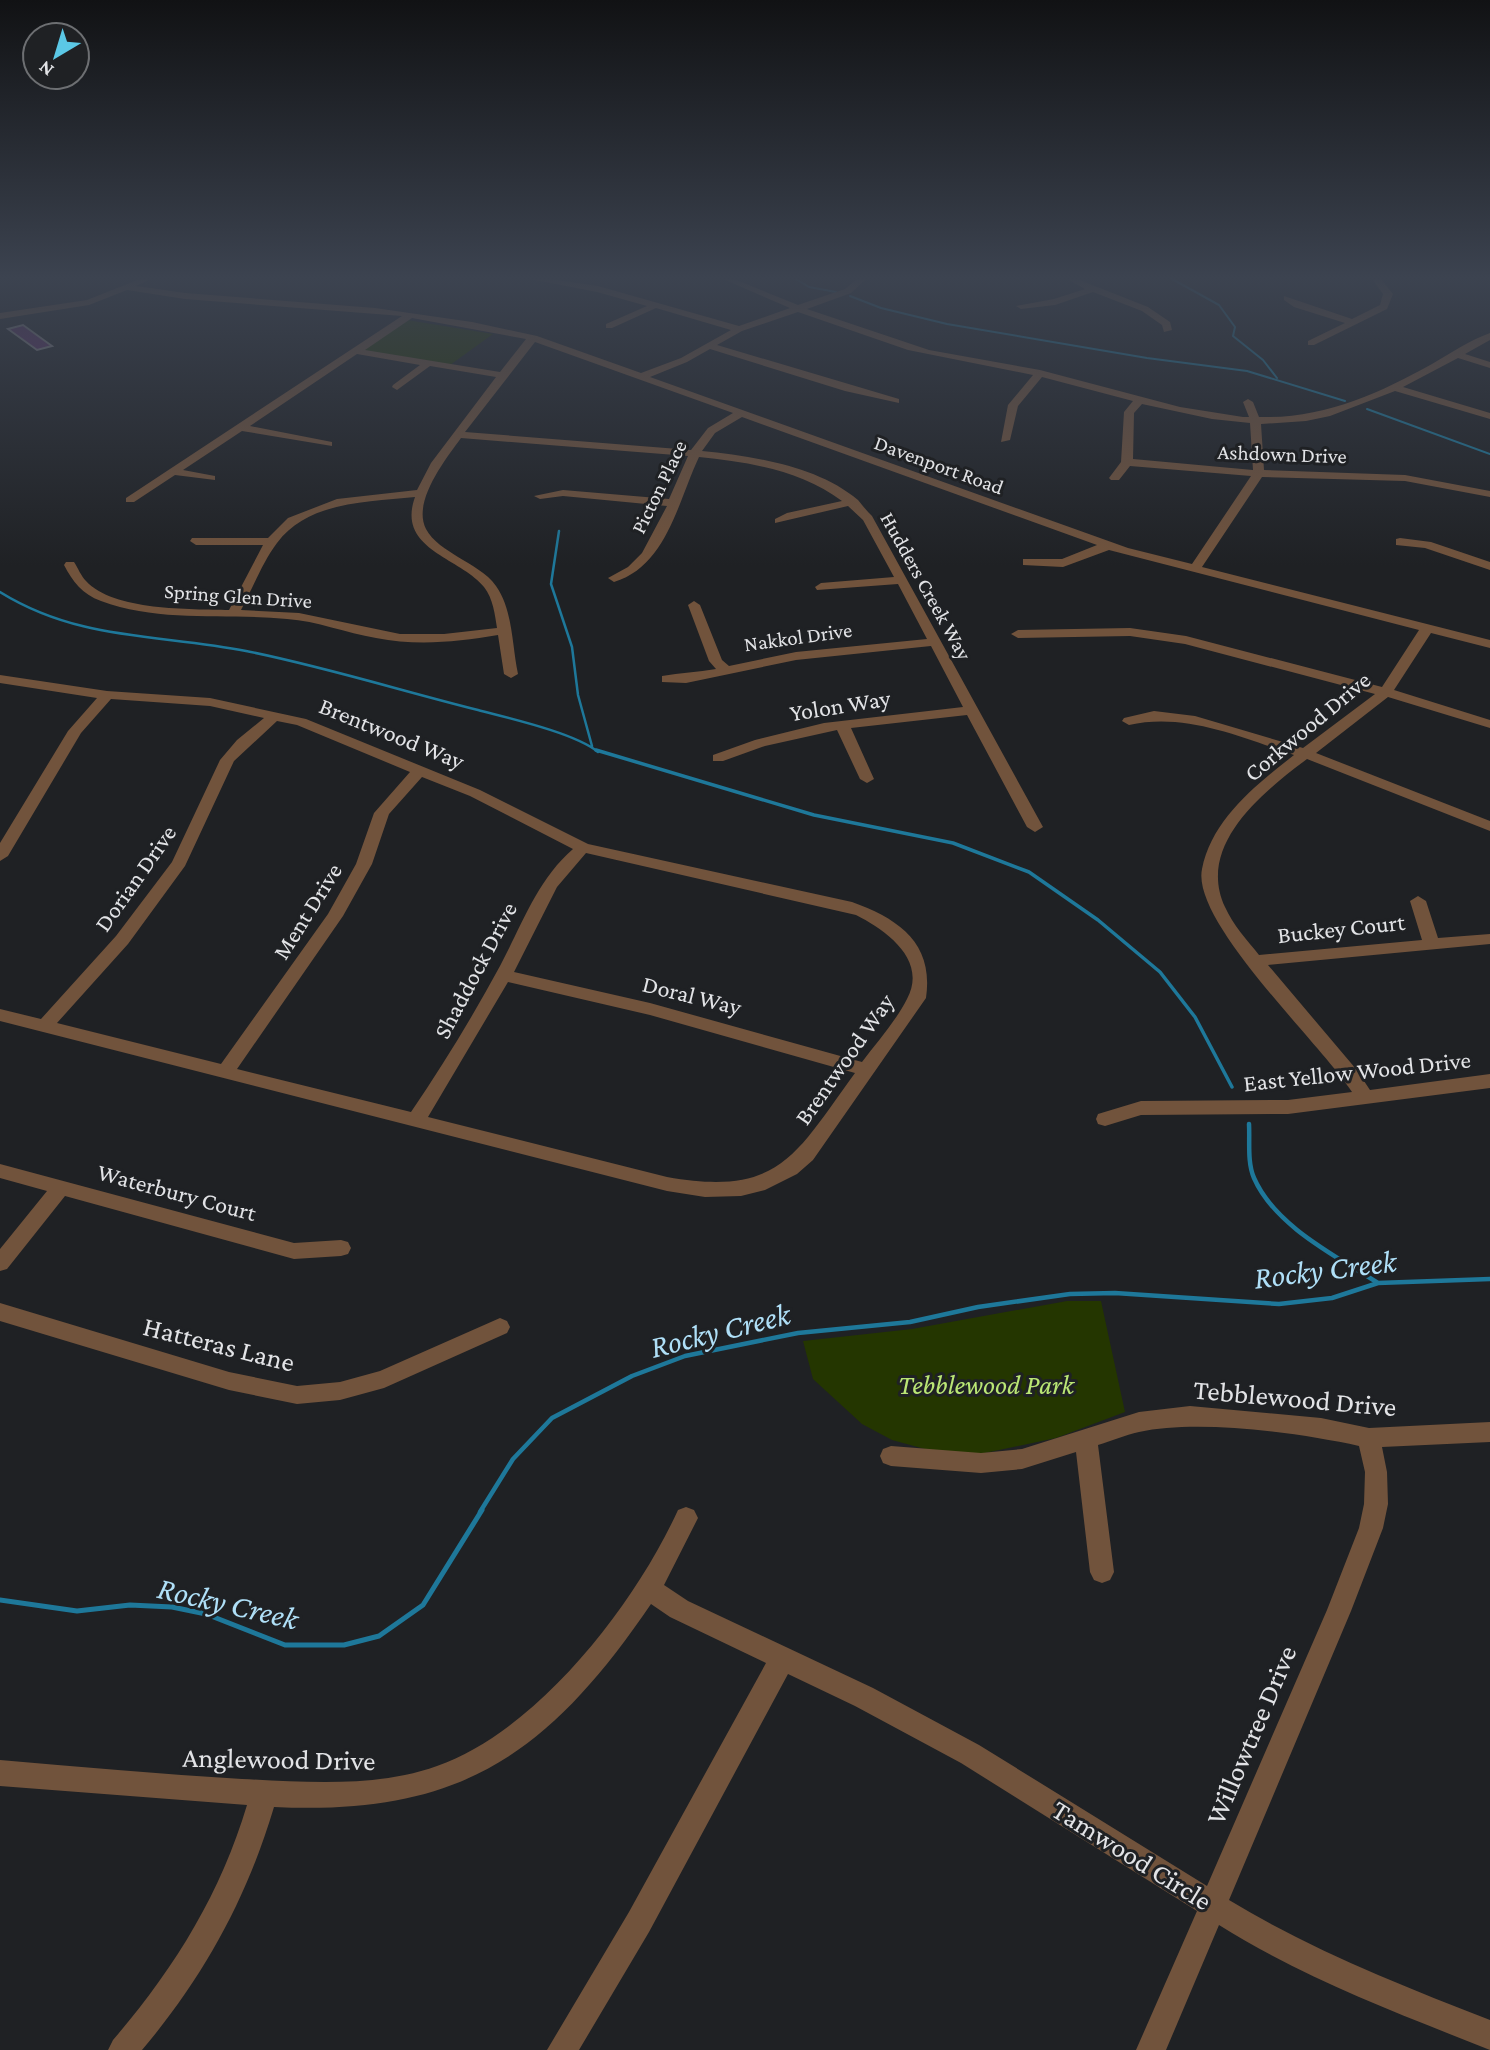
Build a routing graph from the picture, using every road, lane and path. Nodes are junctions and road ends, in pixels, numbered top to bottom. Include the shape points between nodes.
1 (319, 375) edge
2 (413, 375) edge
3 (502, 375) edge
4 (634, 375) edge
5 (645, 375) edge
6 (803, 375) edge
7 (1039, 375) edge
8 (1046, 375) edge
9 (1416, 375) edge
10 (640, 377) junction
11 (397, 387) dead end
12 (1392, 387) junction
13 (1140, 400) junction
14 (895, 401) dead end
15 (1248, 402) dead end
16 (740, 414) junction
17 (1490, 416) edge
18 (1255, 420) junction
19 (239, 427) junction
20 (458, 435) junction
21 (1004, 440) dead end
22 (328, 444) dead end
23 (696, 455) junction
24 (1127, 462) junction
25 (172, 471) junction
26 (1258, 474) junction
27 (211, 478) dead end
28 (1115, 478) dead end
29 (423, 494) junction
30 (1490, 494) edge
31 (540, 496) dead end
32 (130, 500) dead end
33 (853, 502) junction
34 (673, 503) junction
35 (779, 521) dead end
36 (196, 541) dead end
37 (271, 542) junction
38 (1400, 542) dead end
39 (1107, 546) junction
40 (1027, 562) dead end
41 (70, 565) dead end
42 (1490, 566) edge
43 (1194, 570) junction
44 (614, 578) dead end
45 (902, 580) junction
46 (821, 587) dead end
47 (694, 605) dead end
48 (234, 612) junction
49 (1427, 628) junction
50 (502, 631) junction
51 (1018, 634) dead end
52 (935, 642) junction
53 (1490, 644) edge
54 (725, 670) junction
55 (511, 674) dead end
56 (667, 679) dead end
57 (0, 680) edge
58 (1385, 692) junction
59 (107, 695) junction
60 (972, 710) junction
61 (275, 716) junction
62 (1129, 721) dead end
63 (1490, 724) edge
64 (842, 725) junction
65 (1302, 754) junction
66 (718, 758) dead end
67 (419, 771) junction
68 (867, 779) dead end
69 (1490, 826) edge
70 (1035, 827) dead end
71 (583, 848) junction
72 (0, 856) edge
73 (1418, 901) dead end
74 (1490, 939) edge
75 (1432, 943) junction
76 (1255, 961) junction
77 (503, 975) junction
78 (0, 1015) edge
79 (45, 1026) junction
80 (868, 1070) junction
81 (225, 1072) junction
82 (1490, 1081) edge
83 (1365, 1097) junction
84 (1105, 1119) dead end
85 (416, 1120) junction
86 (0, 1171) edge
87 (61, 1188) junction
88 (341, 1248) dead end
89 (0, 1263) edge
90 (0, 1312) edge
91 (500, 1327) dead end
92 (1490, 1432) edge
93 (1369, 1438) junction
94 (1086, 1440) junction
95 (891, 1456) dead end
96 (686, 1518) dead end
97 (1101, 1572) dead end
98 (649, 1589) junction
99 (782, 1659) junction
100 (0, 1773) edge
101 (264, 1794) junction
102 (1212, 1905) junction
103 (1490, 2035) edge
104 (122, 2050) edge
105 (562, 2050) edge
106 (1151, 2050) edge

1 - 19 street
2 - 11 street
3 - 20 street
4 - 10 street, Davenport Road
5 - 10 street
6 - 14 street
7 - 21 street via 1013,405
8 - 13 street
9 - 12 street
10 - 16 street, Davenport Road
12 - 17 street
12 - 18 street via 1321,415
13 - 18 street
13 - 24 street via 1129,412
15 - 18 street
16 - 23 street, Picton Place via 710,432
16 - 39 street, Davenport Road
18 - 26 street
19 - 22 street
19 - 25 street
20 - 23 street, Hudders Creek Way
20 - 29 street via 435,465
23 - 33 street, Hudders Creek Way via 787,469 831,487
23 - 34 street, Picton Place
24 - 26 street, Ashdown Drive
24 - 28 street
25 - 27 street
25 - 32 street
26 - 30 street, Ashdown Drive via 1436,477
26 - 43 street
29 - 37 street via 327,504 292,520
29 - 50 street via 417,518 419,533 490,586
31 - 34 street via 563,493
33 - 35 street
33 - 45 street, Hudders Creek Way via 868,518
34 - 44 street, Picton Place via 639,565
36 - 37 street
37 - 48 street
38 - 42 street via 1427,545
39 - 40 street via 1063,563
39 - 43 street, Davenport Road
41 - 48 street, Spring Glen Drive via 81,586 112,602 162,610
43 - 49 street, Davenport Road
45 - 46 street
45 - 52 street, Hudders Creek Way
47 - 54 street via 716,661
48 - 50 street, Spring Glen Drive via 299,616 404,638
49 - 53 street, Davenport Road
49 - 58 street, Corkwood Drive
50 - 55 street
51 - 58 street via 1096,631 1161,635
52 - 54 street, Nakkol Drive via 796,656
52 - 60 street, Hudders Creek Way
54 - 56 street, Nakkol Drive
57 - 59 street, Brentwood Way
58 - 63 street
58 - 65 street, Corkwood Drive
59 - 61 street, Brentwood Way via 210,702
59 - 72 street via 75,731
60 - 64 street, Yolon Way
60 - 70 street, Hudders Creek Way
61 - 67 street, Brentwood Way via 321,728
61 - 79 street, Dorian Drive via 227,760 173,872 122,940
62 - 65 street via 1148,714 1195,718
64 - 66 street, Yolon Way via 802,732
64 - 68 street
65 - 69 street
65 - 76 street, Corkwood Drive via 1235,819 1212,857 1214,901
67 - 71 street, Brentwood Way via 475,793
67 - 81 street, Ment Drive via 382,813 364,864 341,905
71 - 77 street, Shaddock Drive via 551,881
71 - 80 street, Brentwood Way via 846,906 890,925 909,943 921,985
73 - 75 street, Buckey Court
74 - 75 street, Buckey Court
75 - 76 street, Buckey Court
76 - 83 street, Corkwood Drive
77 - 80 street, Doral Way via 650,1009
77 - 85 street, Shaddock Drive
78 - 79 street, Brentwood Way
79 - 81 street, Brentwood Way
80 - 85 street, Brentwood Way via 797,1164 767,1183 740,1191 702,1191 667,1184
81 - 85 street, Brentwood Way
82 - 83 street, East Yellow Wood Drive
83 - 84 street, East Yellow Wood Drive via 1262,1109 1141,1108
86 - 87 street, Waterbury Court
87 - 88 street, Waterbury Court via 294,1251
87 - 89 street
90 - 91 street, Hatteras Lane via 229,1381 297,1395 341,1391 384,1379
92 - 93 street, Tebblewood Drive
93 - 94 street, Tebblewood Drive via 1321,1428 1190,1416 1139,1422
93 - 102 street, Willowtree Drive via 1376,1472 1371,1528
94 - 95 street, Tebblewood Drive via 1002,1462
94 - 97 street
96 - 98 street, Anglewood Drive via 671,1555
98 - 99 street, Tamwood Circle via 679,1609
98 - 101 street, Anglewood Drive via 549,1712 487,1758 424,1785 387,1793
99 - 102 street, Tamwood Circle via 970,1754
99 - 105 street via 639,1922
100 - 101 street, Anglewood Drive
101 - 104 street via 249,1851 226,1903 183,1975
102 - 103 street, Tamwood Circle via 1363,1985
102 - 106 street, Willowtree Drive

